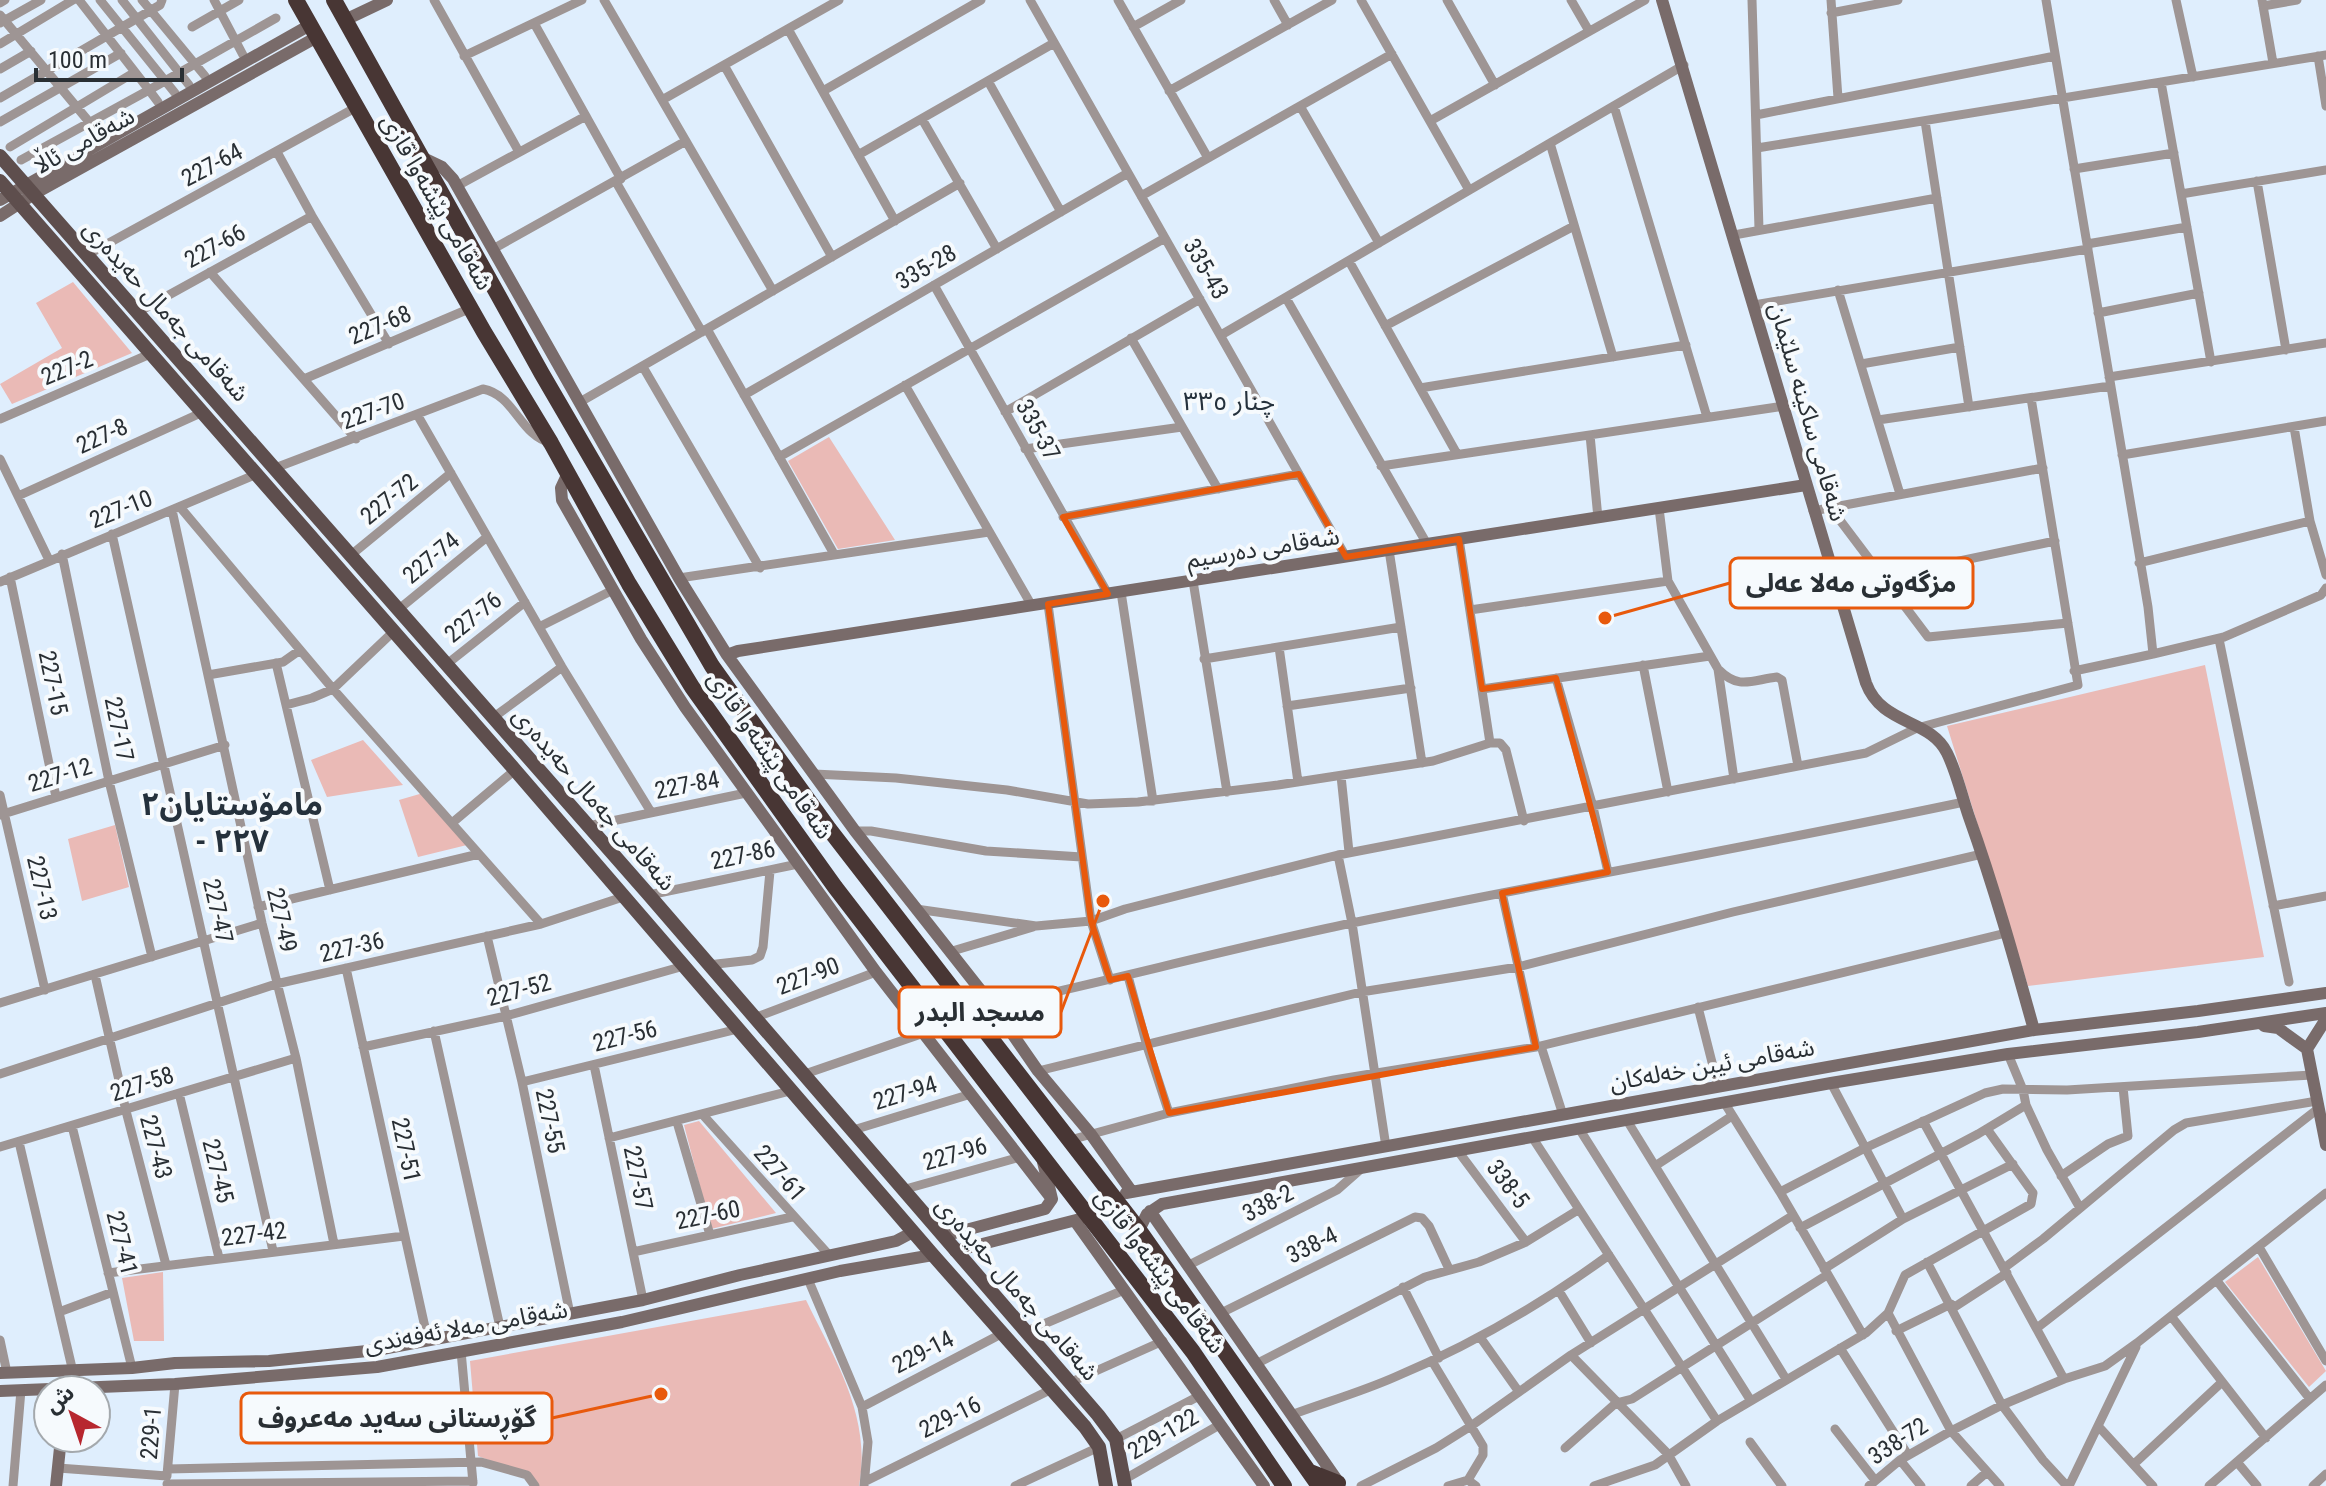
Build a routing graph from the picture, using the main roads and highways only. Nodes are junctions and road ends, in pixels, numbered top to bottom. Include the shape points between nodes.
1 (296, 0) edge
2 (334, 0) edge
3 (5, 152) edge
4 (0, 181) edge
5 (10, 199) edge
6 (542, 374) junction
7 (516, 387) junction
8 (375, 581) junction
9 (361, 593) junction
10 (727, 655) road end
11 (712, 666) junction
12 (793, 777) junction
13 (768, 794) junction
14 (829, 829) junction
15 (806, 848) junction
16 (711, 969) junction
17 (700, 985) junction
18 (1045, 1355) junction
19 (1032, 1366) junction
20 (1315, 1479) edge
21 (1125, 1483) edge
22 (1339, 1484) edge
23 (1106, 1486) edge
24 (1284, 1486) edge

1 - 7 highway, شەقامی پێشەوا قازی
2 - 6 highway, شەقامی پێشەوا قازی
3 - 8 main road, شەقامی جەمال حەیدەری via 30,190
4 - 5 main road, شەقامی جەمال حەیدەری
5 - 9 main road, شەقامی جەمال حەیدەری
6 - 7 highway
6 - 11 highway, شەقامی پێشەوا قازی
7 - 13 highway, شەقامی پێشەوا قازی via 709,726
8 - 9 main road
8 - 16 main road, شەقامی جەمال حەیدەری
9 - 17 main road, شەقامی جەمال حەیدەری
10 - 11 highway
11 - 12 highway, شەقامی پێشەوا قازی
12 - 13 highway via 796,787 791,796 779,800
12 - 14 highway, شەقامی پێشەوا قازی
13 - 15 highway, شەقامی پێشەوا قازی
14 - 15 highway via 810,828 804,837
14 - 20 highway, شەقامی پێشەوا قازی via 1139,1230
15 - 24 highway, شەقامی پێشەوا قازی via 1082,1219 1193,1352
16 - 17 main road
16 - 18 main road, شەقامی جەمال حەیدەری via 960,1250
17 - 19 main road, شەقامی جەمال حەیدەری via 926,1256
18 - 19 main road
18 - 21 main road, شەقامی جەمال حەیدەری via 1116,1439
19 - 23 main road, شەقامی جەمال حەیدەری via 1099,1447
20 - 22 highway

